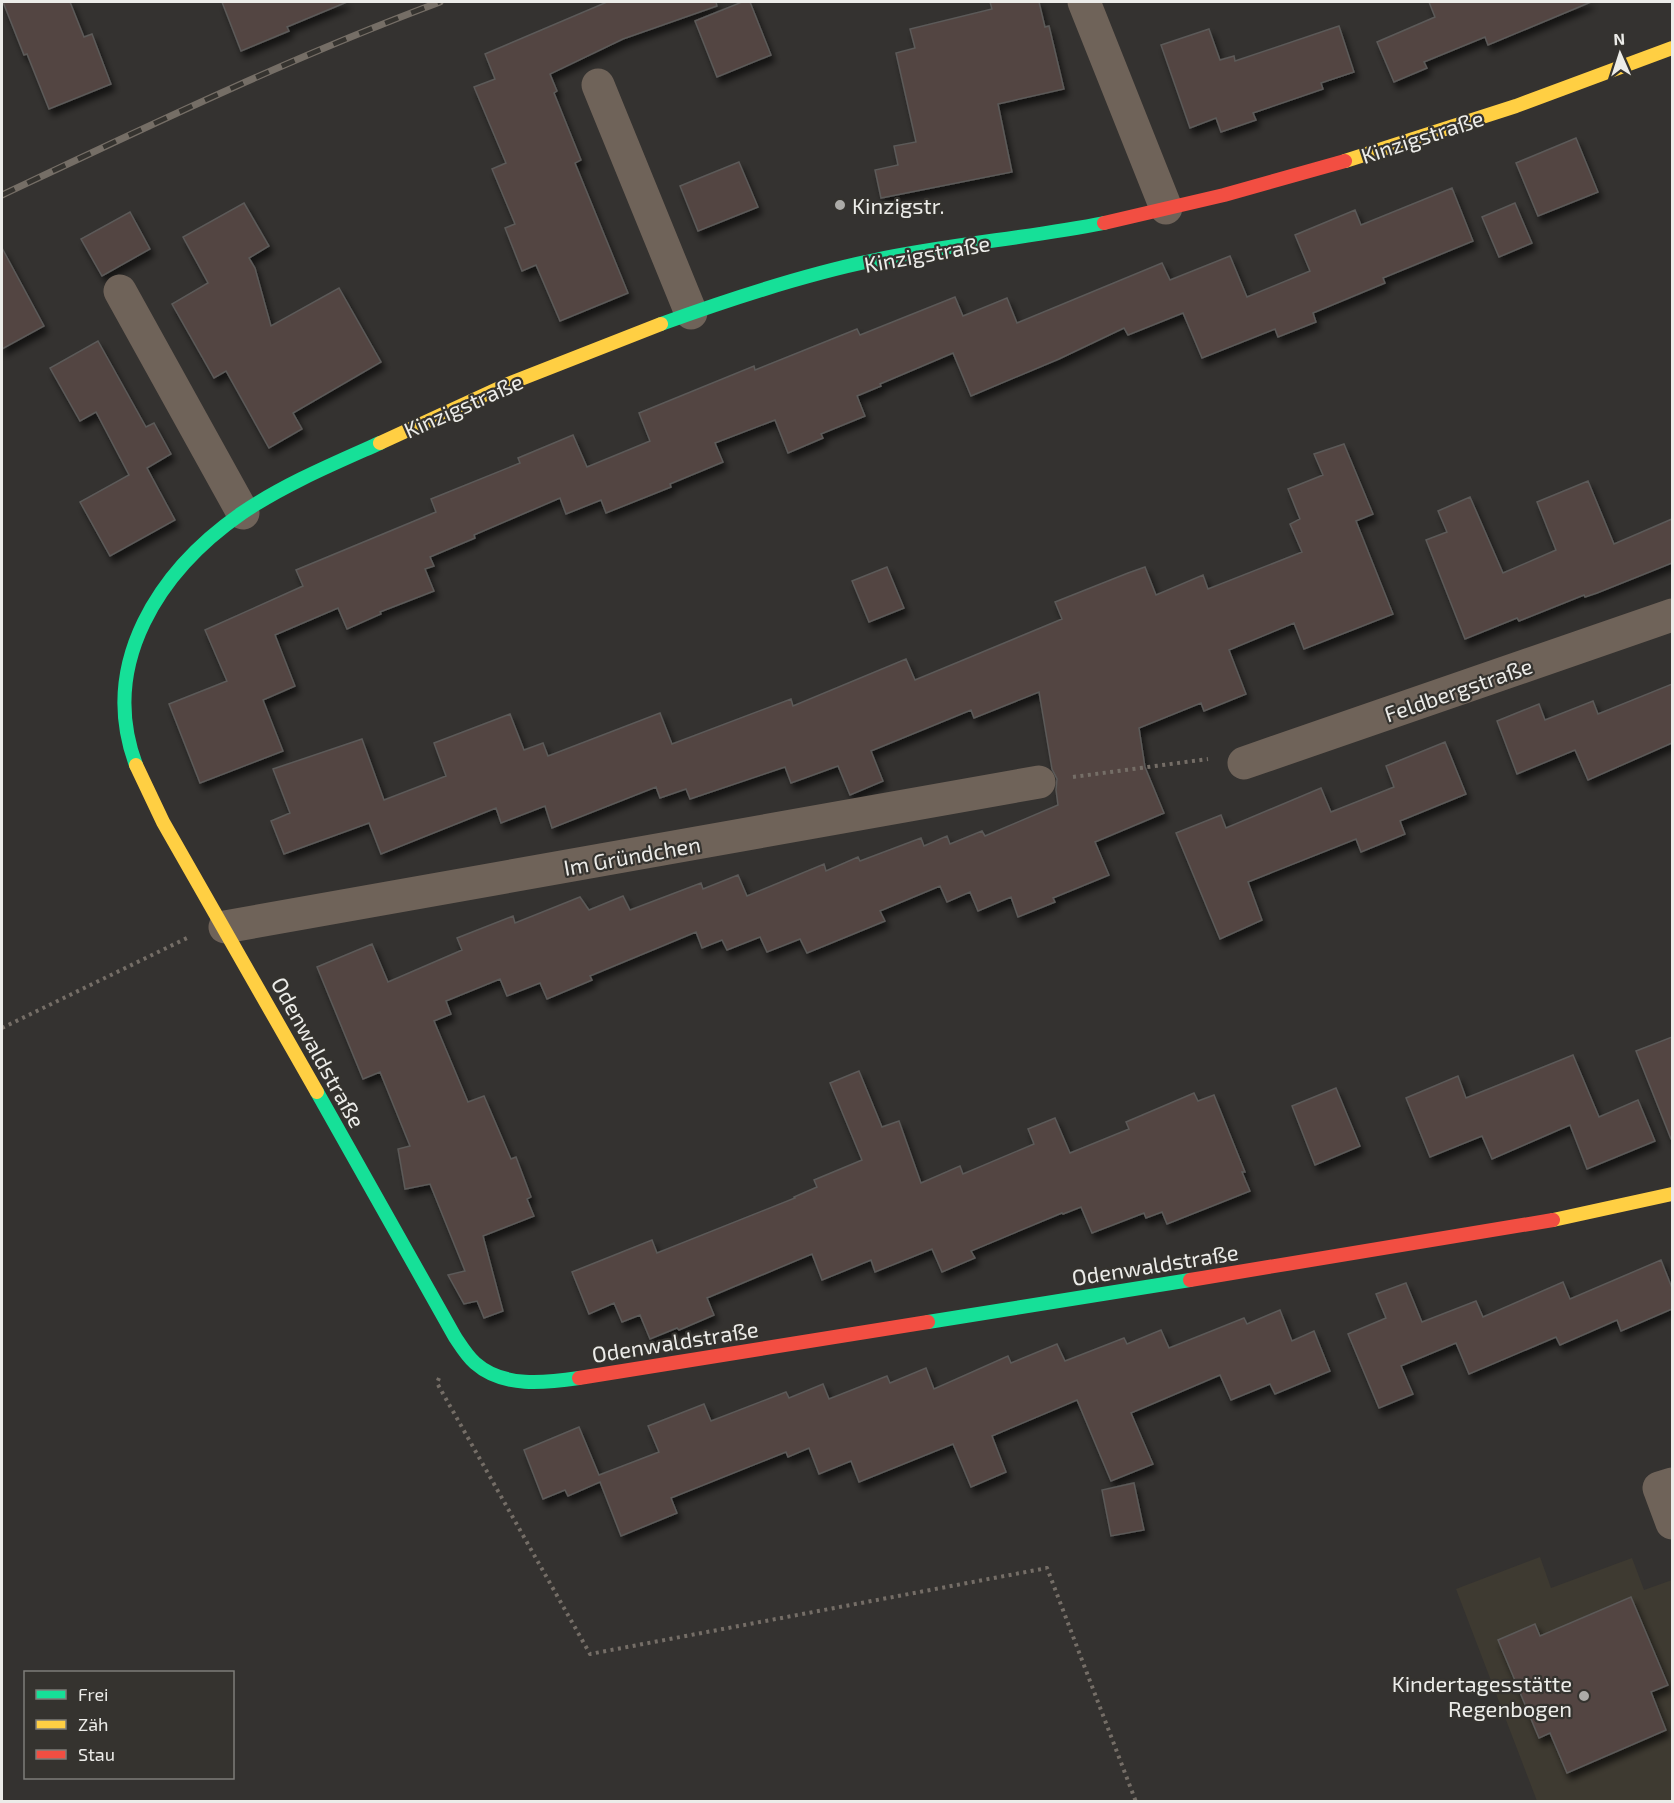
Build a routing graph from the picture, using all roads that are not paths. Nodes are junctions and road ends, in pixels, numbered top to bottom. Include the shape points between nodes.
1 (1084, 2) edge
2 (1672, 48) edge
3 (598, 85) dead end
4 (1166, 208) junction
5 (120, 291) dead end
6 (691, 312) junction
7 (243, 513) junction
8 (1672, 615) edge
9 (129, 657) joint
10 (1244, 763) road end
11 (1039, 782) road end
12 (223, 925) junction
13 (1672, 1194) edge
14 (1672, 1484) edge
15 (1672, 1523) edge

1 - 4 street
2 - 4 street, Kinzigstraße via 1452,127 1252,187
3 - 6 street
4 - 6 street, Kinzigstraße via 1066,230 894,256
5 - 7 street
6 - 7 street, Kinzigstraße via 447,410 293,484
7 - 9 street, Kinzigstraße via 179,570 142,622
8 - 10 street, Feldbergstraße
9 - 12 street, Odenwaldstraße via 124,690 133,763 147,797
11 - 12 street, Im Gründchen
12 - 13 street, Odenwaldstraße via 455,1337 475,1362 496,1376 519,1381 551,1382 1463,1236
14 - 15 street via 1659,1488

